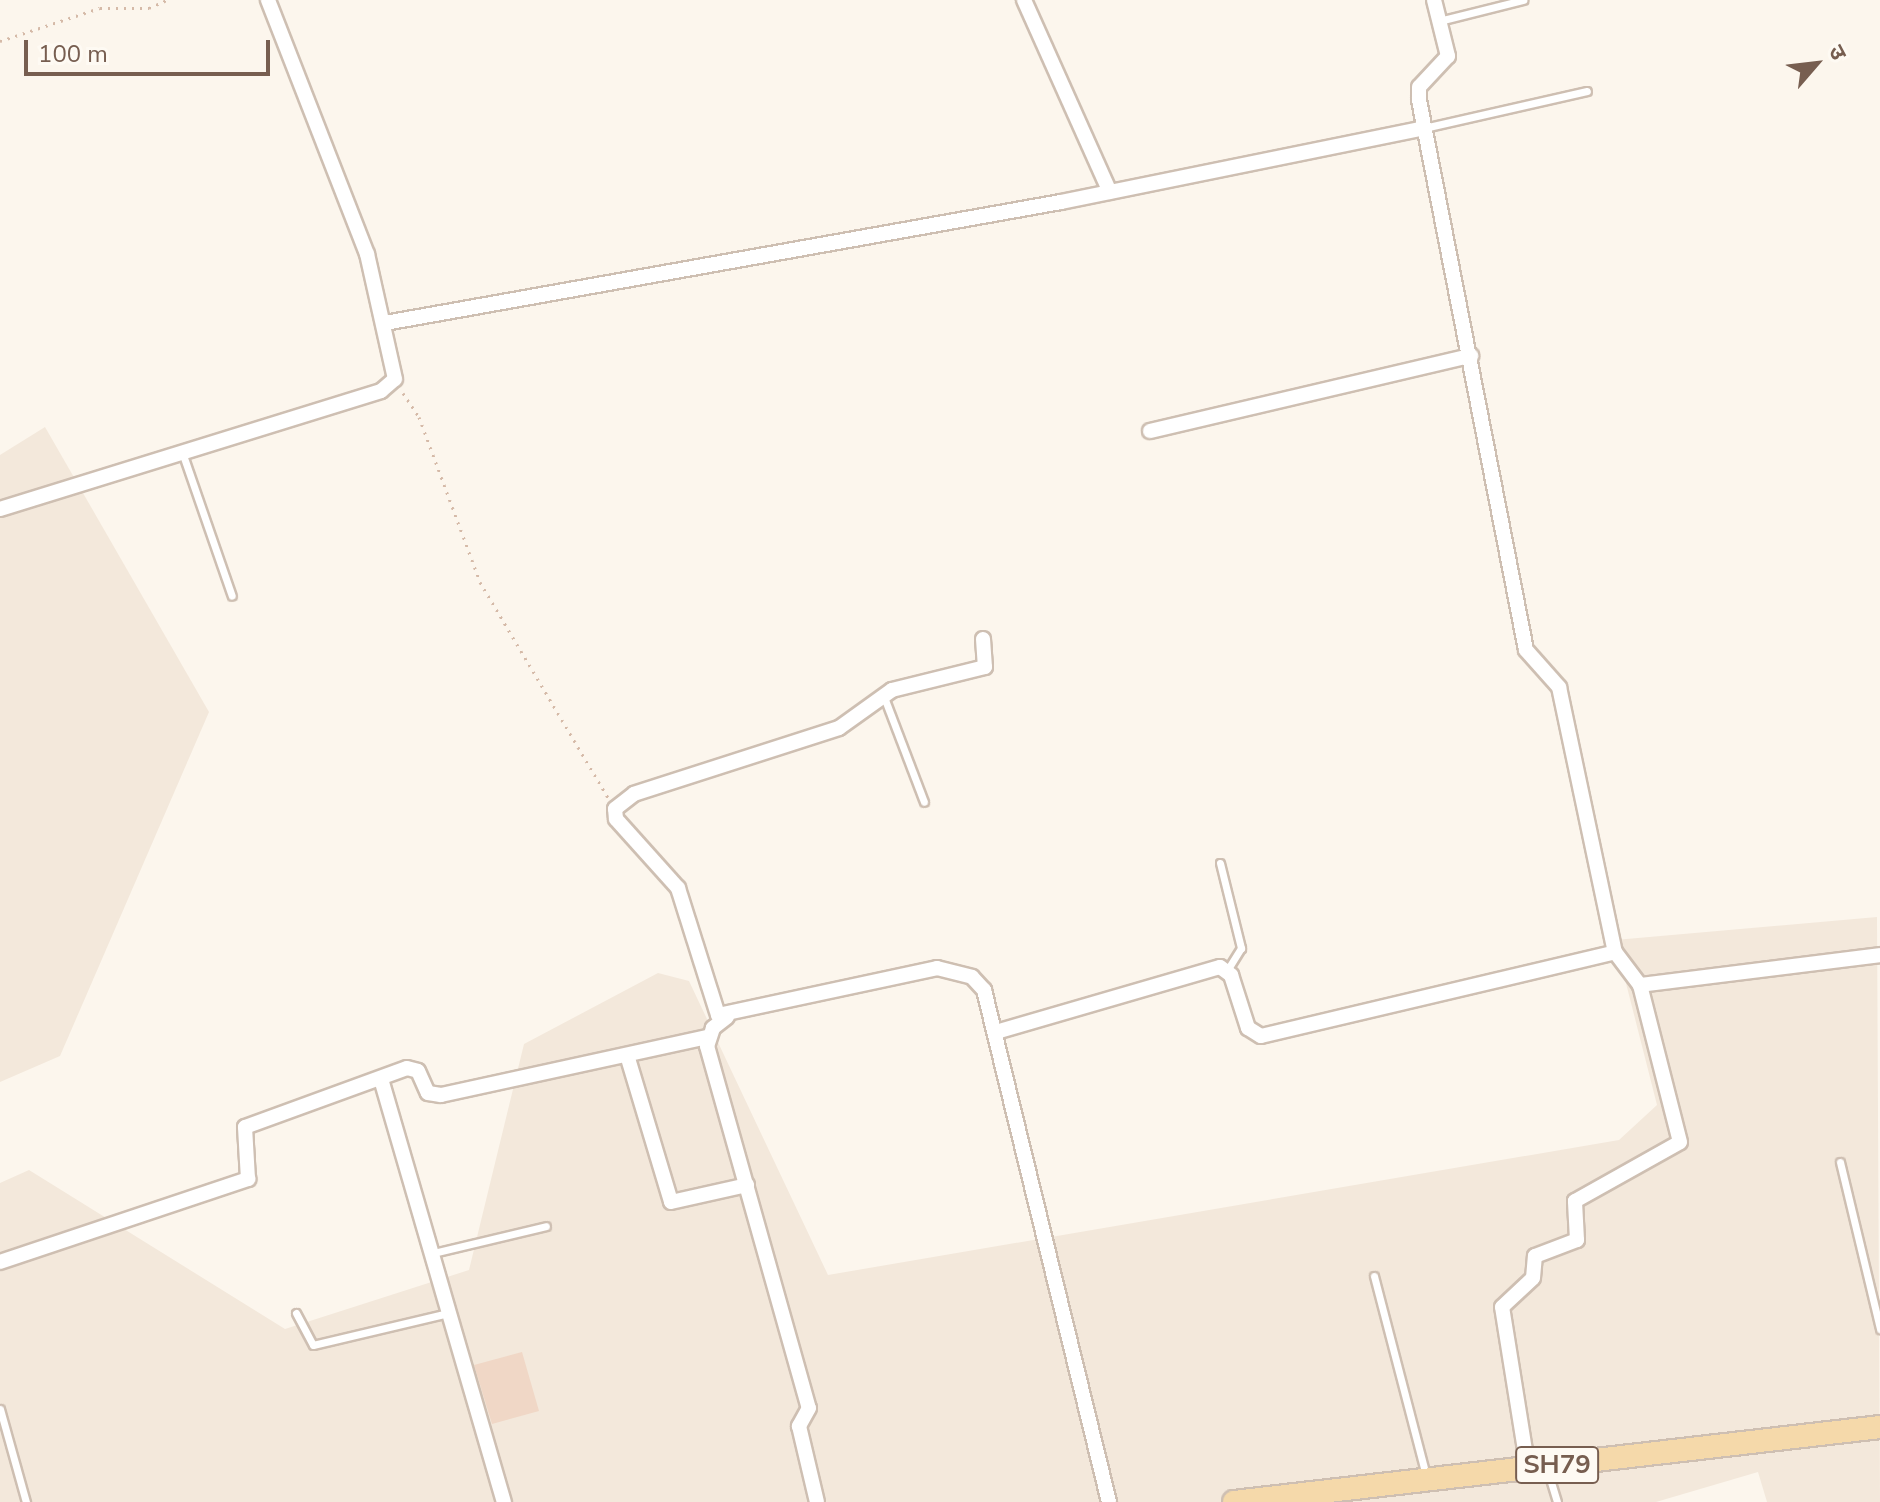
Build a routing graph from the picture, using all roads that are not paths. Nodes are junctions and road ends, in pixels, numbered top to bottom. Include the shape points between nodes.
1 (268, 0) edge
2 (1024, 0) edge
3 (1434, 0) edge
4 (1523, 0) edge
5 (1439, 21) junction
6 (1587, 91) dead end
7 (1424, 128) junction
8 (1110, 192) junction
9 (385, 323) junction
10 (1471, 356) junction
11 (1150, 431) dead end
12 (182, 452) junction
13 (0, 509) edge
14 (232, 596) dead end
15 (983, 639) dead end
16 (884, 697) junction
17 (924, 802) dead end
18 (1220, 863) dead end
19 (1615, 952) junction
20 (1880, 955) edge
21 (1227, 970) junction
22 (1640, 985) junction
23 (727, 1017) junction
24 (996, 1032) junction
25 (708, 1037) junction
26 (627, 1055) junction
27 (381, 1079) junction
28 (1840, 1162) dead end
29 (747, 1185) junction
30 (546, 1226) dead end
31 (433, 1253) junction
32 (0, 1262) edge
33 (1374, 1276) dead end
34 (296, 1313) dead end
35 (448, 1313) junction
36 (1880, 1329) edge
37 (0, 1409) edge
38 (1880, 1427) edge
39 (1537, 1468) junction
40 (1428, 1480) junction
41 (26, 1502) edge
42 (504, 1502) edge
43 (817, 1502) edge
44 (1109, 1502) edge
45 (1234, 1502) edge
46 (1557, 1502) edge

1 - 9 street via 367,254
2 - 8 street
3 - 5 street
4 - 5 lane
5 - 7 street via 1448,56 1419,87
6 - 7 lane
7 - 8 street
7 - 10 street
8 - 9 street
9 - 12 street via 397,367 388,387
10 - 11 street
10 - 19 street via 1526,650 1559,687
12 - 13 street
12 - 14 lane
15 - 16 street via 985,667
16 - 17 lane
16 - 23 street via 839,728 634,794 615,809 623,831 674,880 713,1010
18 - 21 lane via 1241,948
19 - 21 street via 1261,1036 1248,1028
19 - 22 street
20 - 22 street
21 - 24 street
22 - 39 street via 1680,1142 1575,1201 1577,1240 1535,1256 1533,1278 1502,1307
23 - 24 street via 937,968 972,977 984,990
23 - 25 street
24 - 44 street
25 - 26 street
25 - 29 street
26 - 27 street via 441,1095 428,1093 414,1068
26 - 29 street via 671,1202
27 - 31 street
27 - 32 street via 245,1127 248,1179
28 - 36 lane
29 - 43 street via 809,1408 799,1426
30 - 31 lane
31 - 35 street
33 - 40 lane
34 - 35 lane via 313,1345
35 - 42 street
37 - 41 lane
38 - 39 main road, SH79
39 - 40 main road, SH79
39 - 46 lane
40 - 45 main road, SH79

